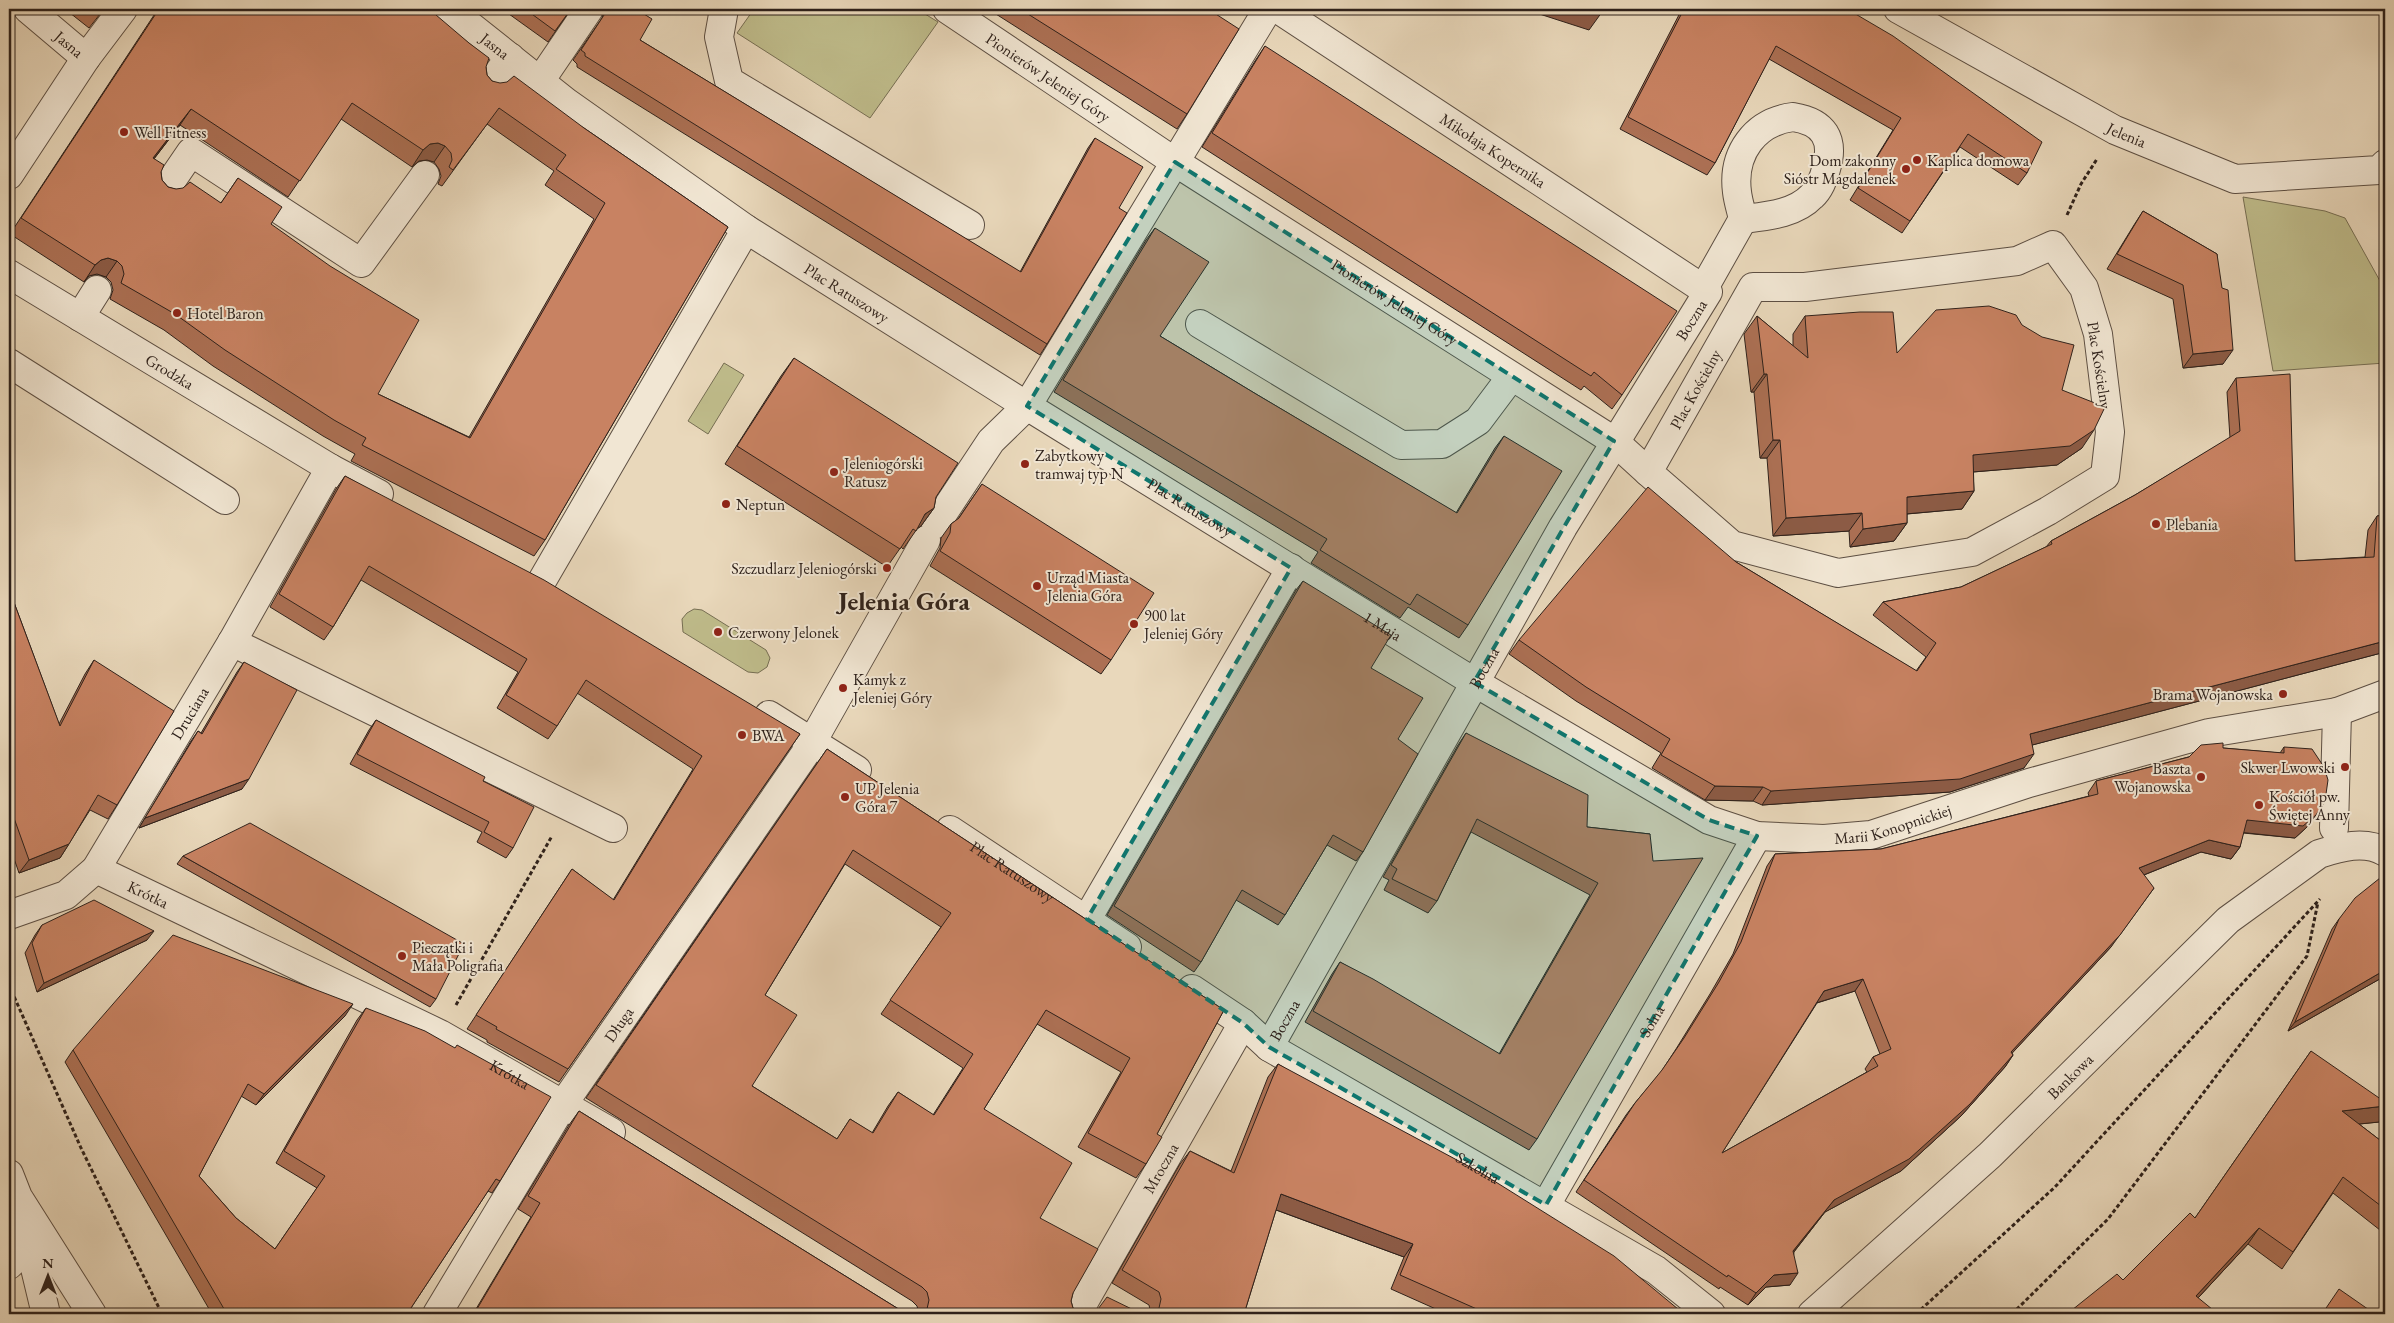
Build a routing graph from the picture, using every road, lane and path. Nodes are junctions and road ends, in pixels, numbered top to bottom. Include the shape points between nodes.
1 (28, 9) edge
2 (123, 9) edge
3 (449, 9) edge
4 (590, 9) edge
5 (724, 9) edge
6 (947, 9) edge
7 (1268, 9) edge
8 (1278, 9) edge
9 (1898, 9) edge
10 (510, 57) junction
11 (86, 58) junction
12 (540, 81) junction
13 (490, 84) edge
14 (1175, 162) junction
15 (9, 175) edge
16 (424, 175) edge
17 (2383, 175) edge
18 (165, 190) edge
19 (1743, 219) dead end
20 (970, 225) dead end
21 (746, 229) junction
22 (9, 274) edge
23 (97, 290) edge
24 (1706, 290) junction
25 (80, 317) junction
26 (1200, 324) dead end
27 (9, 363) edge
28 (1511, 377) junction
29 (1027, 406) junction
30 (1614, 441) junction
31 (330, 468) junction
32 (1648, 472) junction
33 (226, 500) dead end
34 (399, 504) edge
35 (1291, 568) junction
36 (568, 594) edge
37 (232, 642) junction
38 (1474, 682) junction
39 (2385, 694) edge
40 (745, 701) edge
41 (2337, 712) junction
42 (812, 741) junction
43 (879, 784) edge
44 (569, 806) junction
45 (929, 817) edge
46 (614, 828) dead end
47 (1757, 836) junction
48 (2335, 838) junction
49 (2385, 852) edge
50 (96, 869) junction
51 (2323, 895) dead end
52 (2318, 901) junction
53 (9, 915) edge
54 (1087, 919) junction
55 (9, 985) edge
56 (1243, 1023) junction
57 (440, 1034) junction
58 (1269, 1048) junction
59 (564, 1103) junction
60 (630, 1144) edge
61 (14, 1186) edge
62 (1546, 1205) junction
63 (30, 1245) junction
64 (9, 1265) edge
65 (46, 1314) edge
66 (92, 1314) edge
67 (162, 1314) edge
68 (437, 1314) edge
69 (1078, 1314) edge
70 (1711, 1314) edge
71 (1812, 1314) edge
72 (1916, 1314) edge
73 (2012, 1314) edge

1 - 11 street, Jasna
2 - 11 street, Jasna
3 - 10 street, Jasna
4 - 12 street
5 - 20 street via 719,37 729,81
6 - 14 street, Pionierów Jeleniej Góry
7 - 14 street
8 - 24 street, Mikołaja Kopernika
9 - 17 street, Jelenia via 2116,130 2235,179
10 - 12 street, Jasna
10 - 13 street
11 - 15 street
12 - 21 street, Plac Ratuszowy
14 - 28 street, Pionierów Jeleniej Góry
14 - 29 street
16 - 18 street via 361,262 191,152
19 - 24 street, Boczna
21 - 29 street, Plac Ratuszowy
21 - 36 street via 531,574
22 - 25 street, Grodzka
23 - 25 street
24 - 30 street, Boczna
25 - 31 street, Grodzka
26 - 28 street via 1401,444 1442,444 1478,421
27 - 33 street
28 - 30 street, Pionierów Jeleniej Góry
29 - 35 street, Plac Ratuszowy
29 - 42 street via 991,440 931,532
30 - 32 street, Plac Kościelny
30 - 38 street, Boczna
31 - 34 street, Grodzka
31 - 37 street, Druciana
32 - 32 street, Plac Kościelny via 1732,545 1838,573 1972,552 2104,476 2110,432 2098,334 2084,288 2053,245 2017,261 1805,287 1753,287
35 - 38 street, 1 Maja
35 - 54 street
37 - 44 street
37 - 50 street, Druciana
38 - 47 street, Marii Konopnickiej via 1709,820
38 - 58 street, Boczna
39 - 41 street
40 - 42 street
41 - 47 street, Marii Konopnickiej via 2209,733 2029,783 1871,835 1824,839
41 - 48 street
42 - 43 street
42 - 59 street, Długa
44 - 46 street
44 - 57 path
45 - 54 street, Plac Ratuszowy
47 - 62 street, Solna
48 - 49 street, Bankowa
48 - 71 street, Bankowa via 2319,854 2228,920 1990,1155
50 - 53 street, Druciana via 66,895
50 - 57 street, Krótka
51 - 52 path
52 - 72 path via 2055,1187
52 - 73 path via 2307,956 2108,1219
54 - 56 street, Plac Ratuszowy
55 - 67 path via 81,1148
56 - 58 street, Szkolna
56 - 69 street, Mroczna via 1102,1295
57 - 59 street, Krótka
58 - 62 street, Szkolna
59 - 60 street, Krótka
59 - 68 street, Długa
61 - 63 street
61 - 66 street
62 - 70 street, Szkolna via 1656,1270
63 - 64 street
63 - 65 street

